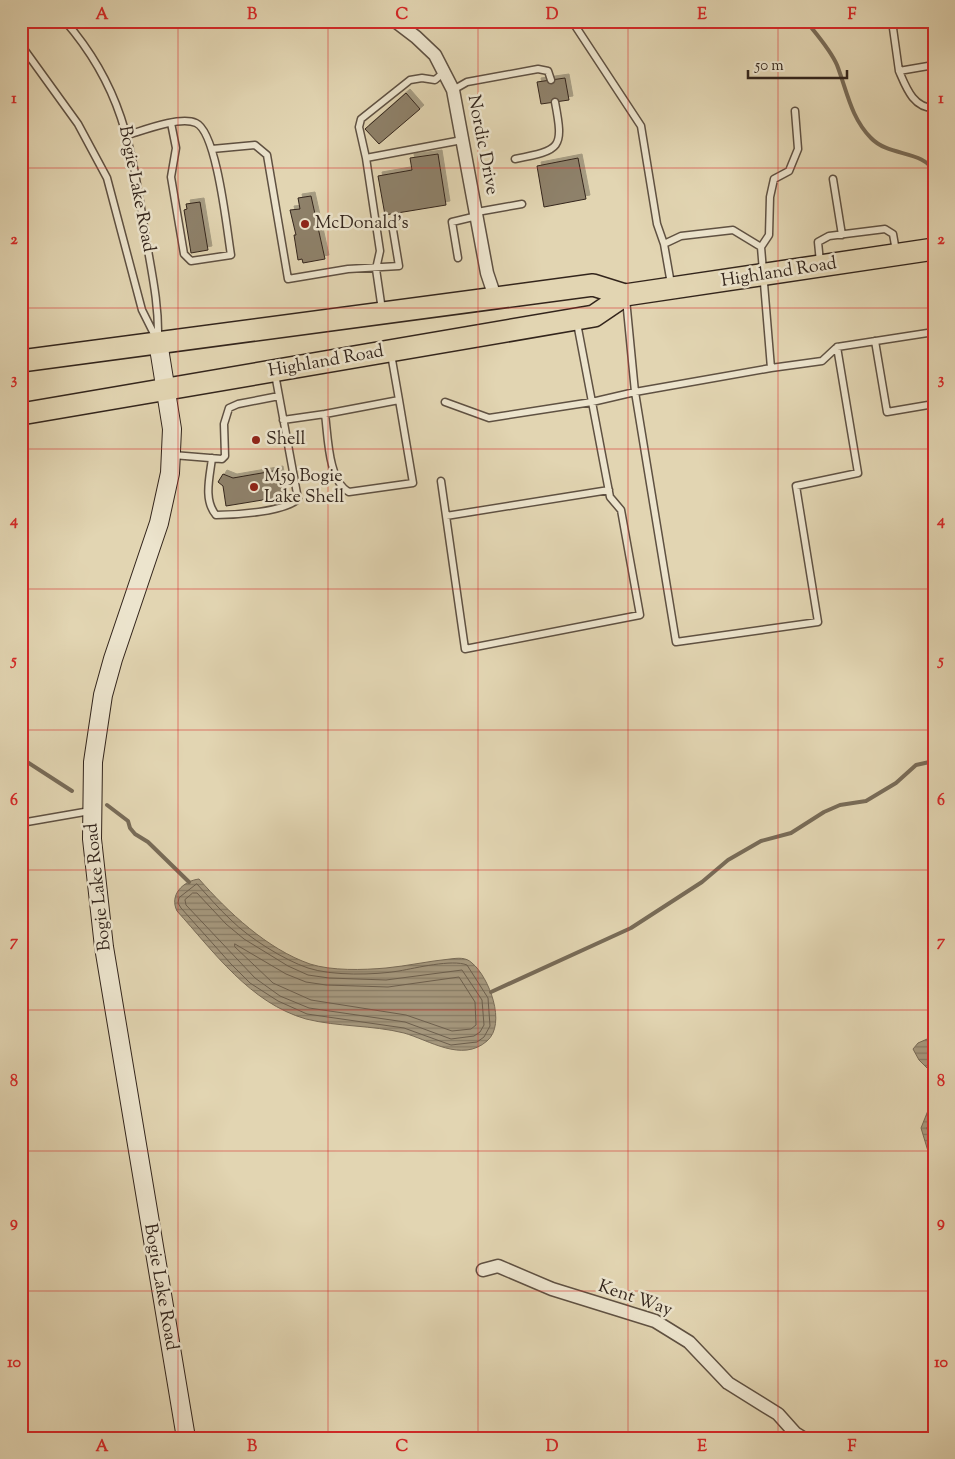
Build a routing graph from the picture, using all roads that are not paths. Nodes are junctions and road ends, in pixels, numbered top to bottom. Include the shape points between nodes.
1 (66, 21) edge
2 (395, 21) edge
3 (572, 21) edge
4 (892, 21) edge
5 (23, 49) edge
6 (934, 65) edge
7 (899, 70) junction
8 (444, 72) junction
9 (551, 80) dead end
10 (453, 90) junction
11 (555, 102) dead end
12 (934, 108) edge
13 (796, 111) dead end
14 (171, 123) junction
15 (128, 135) junction
16 (464, 139) junction
17 (212, 149) junction
18 (366, 158) junction
19 (515, 160) dead end
20 (833, 179) dead end
21 (522, 204) dead end
22 (477, 214) junction
23 (393, 230) dead end
24 (842, 235) junction
25 (664, 244) junction
26 (761, 247) junction
27 (934, 249) edge
28 (897, 255) junction
29 (458, 258) dead end
30 (821, 267) junction
31 (376, 269) junction
32 (763, 276) junction
33 (672, 288) junction
34 (625, 296) junction
35 (495, 297) junction
36 (383, 312) junction
37 (576, 319) junction
38 (934, 332) edge
39 (494, 333) junction
40 (875, 341) junction
41 (158, 342) junction
42 (837, 347) junction
43 (391, 351) junction
44 (21, 361) edge
45 (771, 368) junction
46 (275, 370) junction
47 (165, 389) junction
48 (635, 392) junction
49 (279, 396) junction
50 (399, 400) junction
51 (445, 402) dead end
52 (592, 402) junction
53 (934, 404) edge
54 (21, 414) edge
55 (325, 414) junction
56 (283, 420) junction
57 (172, 455) junction
58 (212, 458) junction
59 (441, 481) dead end
60 (608, 490) junction
61 (446, 516) junction
62 (91, 811) junction
63 (21, 823) edge
64 (483, 1270) dead end
65 (186, 1438) edge
66 (803, 1438) edge

1 - 15 lane, Bogie Lake Road via 86,45 105,77
2 - 8 street, Nordic Drive via 435,56
3 - 25 lane via 640,126 657,224
4 - 7 lane
5 - 41 lane, Bogie Lake Road via 78,124 107,178 142,310
6 - 7 lane
7 - 12 lane via 915,101 926,108
8 - 10 street, Nordic Drive
8 - 18 lane via 435,80 410,80 362,119 360,127
9 - 10 lane via 548,71 538,70 467,82
10 - 16 street, Nordic Drive
11 - 19 lane via 561,133 556,145 547,153
13 - 26 lane via 798,149 789,171 774,179 769,236
14 - 15 lane
14 - 17 lane via 188,121 198,124 205,131
14 - 17 lane via 176,148 171,177 184,254 190,260 231,255
15 - 41 lane, Bogie Lake Road via 158,308
16 - 18 lane
16 - 22 street, Nordic Drive
17 - 31 lane via 255,145 264,150 270,166 288,279 348,269
18 - 31 lane via 380,251
20 - 24 lane
21 - 22 lane
22 - 29 lane via 452,222
22 - 35 street, Nordic Drive
23 - 31 lane via 399,266
24 - 28 lane via 890,230
24 - 30 lane via 822,238 818,242
25 - 26 lane via 681,236 733,230
25 - 33 lane
26 - 32 lane
27 - 28 highway, Highland Road
28 - 30 highway, Highland Road
30 - 32 highway, Highland Road
31 - 36 lane
32 - 33 highway, Highland Road
32 - 45 lane
33 - 34 highway, Highland Road
34 - 35 highway, Highland Road via 593,285
34 - 37 highway, Highland Road via 594,316
34 - 48 lane
35 - 36 highway, Highland Road
35 - 39 highway via 502,311
36 - 41 highway, Highland Road
37 - 39 highway, Highland Road
37 - 52 lane
38 - 40 lane
39 - 43 highway, Highland Road
40 - 42 lane
40 - 53 lane via 887,412
41 - 44 highway, Highland Road
41 - 47 main road, Bogie Lake Road
42 - 45 lane via 822,361
42 - 48 lane via 858,473 796,486 818,622 676,642
43 - 46 highway, Highland Road
43 - 50 lane
45 - 48 lane
46 - 47 highway, Highland Road
46 - 49 lane
47 - 54 highway, Highland Road
47 - 57 main road, Bogie Lake Road via 172,429
48 - 52 lane
49 - 56 lane
49 - 58 lane via 229,408 224,424 225,456 222,459
50 - 55 lane
50 - 55 lane via 413,483 349,492 340,488 334,474
51 - 52 lane via 489,418
52 - 60 lane
55 - 56 lane
56 - 58 lane via 298,499 294,503 216,516 210,505 209,493
57 - 58 lane
57 - 62 main road, Bogie Lake Road via 159,523 103,695 93,762
59 - 61 lane
60 - 61 lane
60 - 61 lane via 621,510 640,615 465,649
62 - 63 lane
62 - 65 main road, Bogie Lake Road via 104,947
64 - 66 street, Kent Way via 498,1266 552,1289 655,1321 689,1342 728,1383 778,1414

